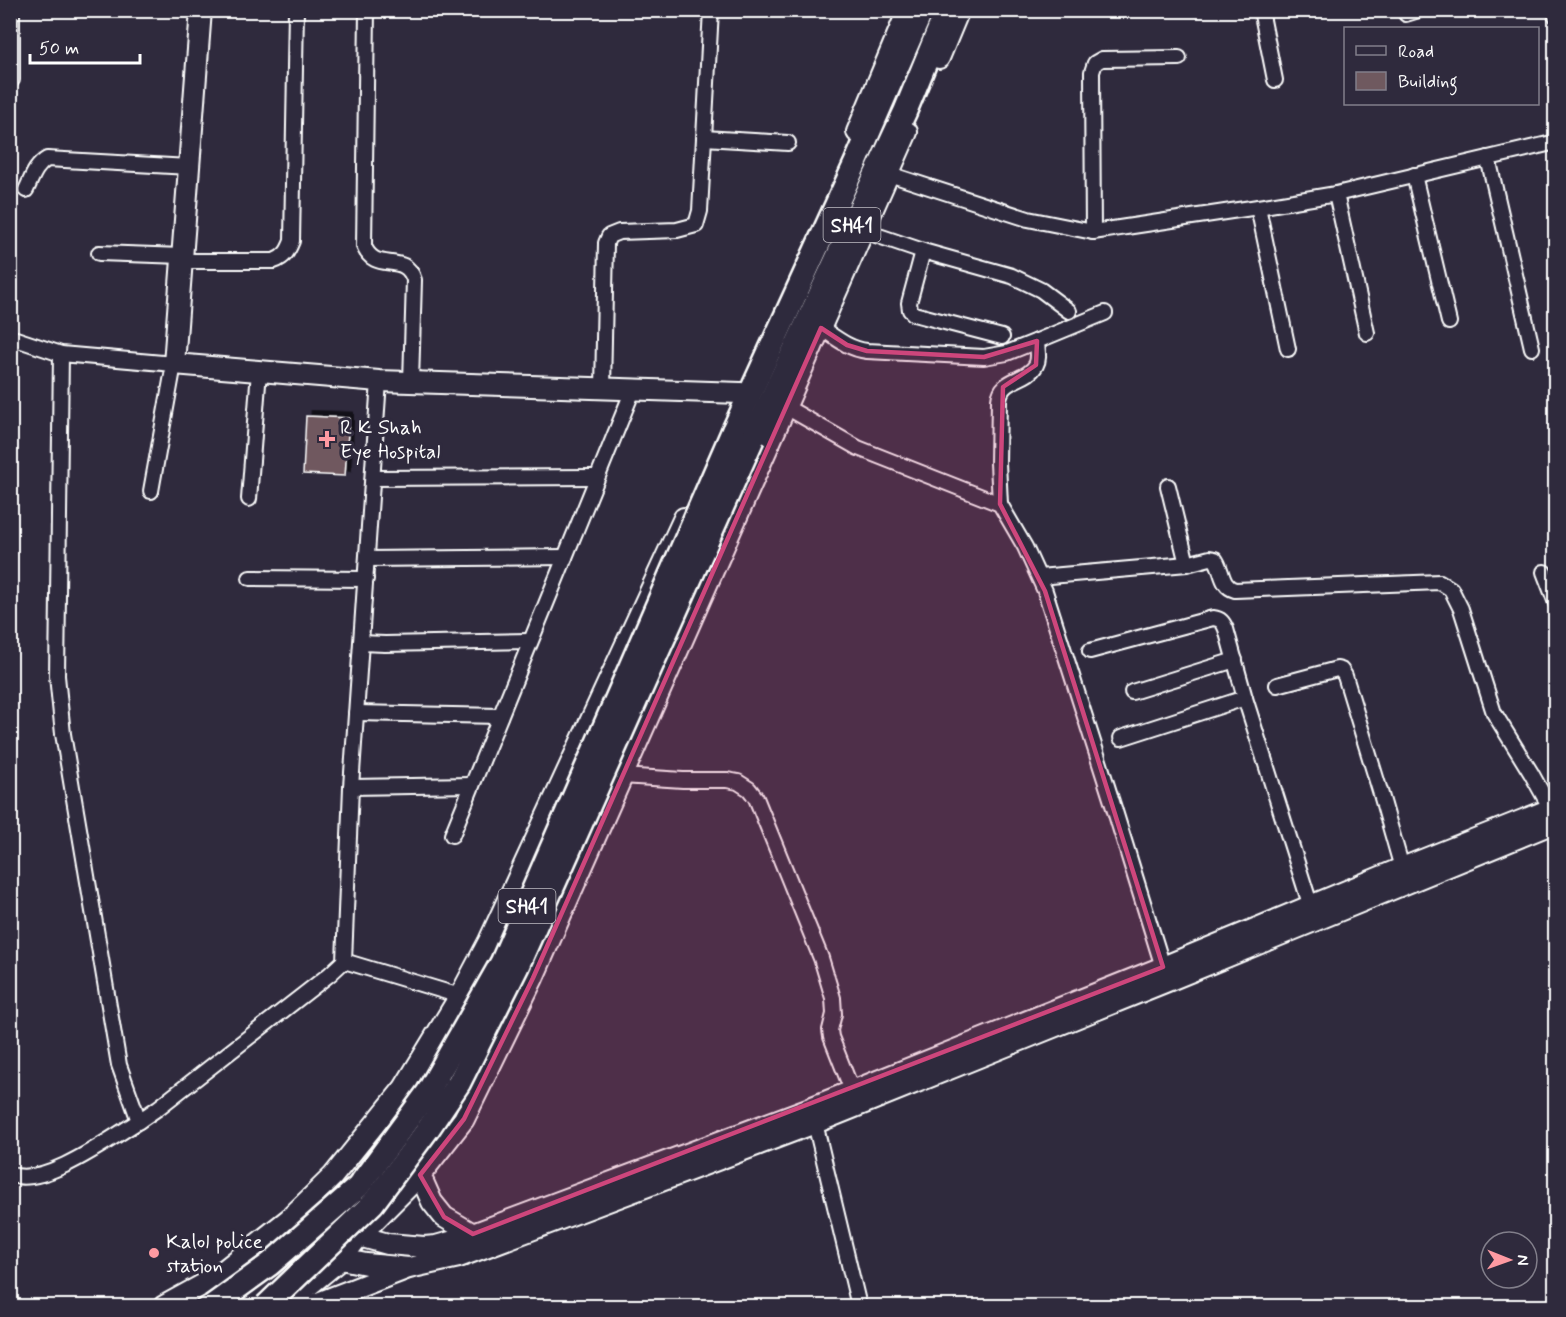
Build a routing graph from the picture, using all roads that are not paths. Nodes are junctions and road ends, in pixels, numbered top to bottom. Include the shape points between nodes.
1 (12, 10) edge
2 (201, 10) edge
3 (296, 10) edge
4 (367, 10) edge
5 (711, 10) edge
6 (908, 10) edge
7 (922, 10) edge
8 (947, 10) edge
9 (959, 10) edge
10 (1262, 10) edge
11 (1554, 10) edge
12 (1556, 16) edge
13 (1179, 58) dead end
14 (1275, 80) dead end
15 (11, 81) edge
16 (704, 138) junction
17 (1556, 142) edge
18 (788, 143) dead end
19 (1488, 158) junction
20 (189, 167) junction
21 (889, 174) junction
22 (1414, 175) junction
23 (27, 190) dead end
24 (1336, 194) junction
25 (1258, 207) junction
26 (864, 231) junction
27 (1093, 232) junction
28 (923, 251) junction
29 (99, 253) dead end
30 (182, 259) junction
31 (1069, 311) dead end
32 (1105, 313) dead end
33 (1449, 322) dead end
34 (821, 328) junction
35 (1367, 333) dead end
36 (10, 337) edge
37 (1002, 337) dead end
38 (1036, 341) junction
39 (1532, 348) dead end
40 (1288, 349) dead end
41 (61, 354) junction
42 (174, 364) junction
43 (259, 371) junction
44 (380, 381) junction
45 (411, 382) junction
46 (603, 388) junction
47 (633, 390) junction
48 (741, 393) junction
49 (786, 407) junction
50 (743, 434) junction
51 (597, 477) junction
52 (373, 478) junction
53 (1168, 486) dead end
54 (151, 491) dead end
55 (249, 499) dead end
56 (1000, 504) junction
57 (564, 557) junction
58 (367, 559) junction
59 (1187, 564) junction
60 (1544, 572) dead end
61 (1039, 577) junction
62 (250, 578) dead end
63 (366, 579) junction
64 (1556, 603) edge
65 (531, 641) junction
66 (361, 643) junction
67 (1090, 651) dead end
68 (1235, 660) junction
69 (1277, 685) dead end
70 (1132, 692) dead end
71 (1245, 698) junction
72 (356, 713) junction
73 (500, 716) junction
74 (1122, 738) dead end
75 (622, 776) junction
76 (472, 785) junction
77 (351, 787) junction
78 (1554, 813) edge
79 (452, 835) dead end
80 (1402, 868) junction
81 (1311, 907) junction
82 (344, 961) junction
83 (1163, 967) junction
84 (460, 996) junction
85 (855, 1098) junction
86 (139, 1121) junction
87 (815, 1123) junction
88 (10, 1174) edge
89 (420, 1175) junction
90 (308, 1200) junction
91 (289, 1219) junction
92 (473, 1234) junction
93 (359, 1236) junction
94 (341, 1259) junction
95 (409, 1268) junction
96 (164, 1306) edge
97 (212, 1306) edge
98 (266, 1306) edge
99 (285, 1306) edge
100 (310, 1306) edge
101 (859, 1306) edge

1 - 15 street
2 - 20 street
3 - 30 street via 292,241 287,253 274,261
4 - 45 street via 364,246 372,259 406,266 414,280
5 - 16 street
6 - 48 street via 845,162
7 - 50 main road, SH41
8 - 50 main road, SH41 via 905,112
9 - 21 street
10 - 14 street
11 - 12 street
13 - 27 street via 1102,59 1095,63
16 - 18 street
16 - 46 street via 696,225 677,230 619,232 609,236 606,243
17 - 19 street
19 - 22 street
19 - 39 street
20 - 23 street via 47,159 36,168
20 - 30 street
21 - 26 street
21 - 27 street via 1028,219
22 - 24 street
22 - 33 street
24 - 25 street
24 - 35 street
25 - 27 street
25 - 40 street
26 - 28 street
26 - 34 street
28 - 31 street via 1012,276 1041,290
28 - 37 street via 910,310
29 - 30 street
30 - 42 street
32 - 38 street
34 - 38 street via 856,350 867,351 984,357
34 - 49 street
36 - 41 street
38 - 56 street via 1036,365 1000,393
41 - 42 street
41 - 86 street via 57,676 119,1065
42 - 43 street
42 - 54 street
43 - 44 street
43 - 55 street
44 - 45 street
44 - 52 street
45 - 46 street
46 - 47 street
47 - 48 street
47 - 51 street
48 - 84 street via 489,941
49 - 56 street via 858,448
49 - 75 street
50 - 97 main road, SH41, bridge via 502,962 428,1092 358,1187 270,1264
50 - 98 main road, SH41, bridge via 517,967 459,1083 373,1203
51 - 52 street
51 - 57 street
52 - 58 street
53 - 59 street
56 - 61 street
57 - 58 street
57 - 65 street
58 - 63 street
59 - 61 street
59 - 78 street via 1215,559 1225,584 1234,590 1440,582 1451,589 1494,713
60 - 64 street
61 - 83 street
62 - 63 street
63 - 66 street
65 - 66 street
65 - 73 street
66 - 72 street
67 - 68 street via 1213,618 1222,621
68 - 70 street
68 - 71 street
69 - 80 street via 1341,670
71 - 74 street
71 - 81 street
72 - 73 street
72 - 77 street
73 - 76 street
75 - 85 street via 727,780 738,782 756,798 821,958 832,998 831,1037
75 - 89 street via 533,978 464,1119
76 - 77 street
76 - 79 street
77 - 82 street
78 - 80 street
78 - 85 street
80 - 81 street
81 - 83 street
82 - 84 street
82 - 86 street
83 - 85 street
84 - 90 street via 404,1088 333,1176
85 - 87 street
85 - 92 street
86 - 88 street via 71,1163 30,1178
87 - 95 street via 459,1257
87 - 101 street
89 - 92 street via 432,1202 444,1216
89 - 93 street
90 - 91 street
90 - 93 street
91 - 94 street
91 - 96 street via 213,1279
92 - 93 street via 424,1247 388,1244
93 - 94 street
94 - 95 street
94 - 99 street
95 - 100 street

